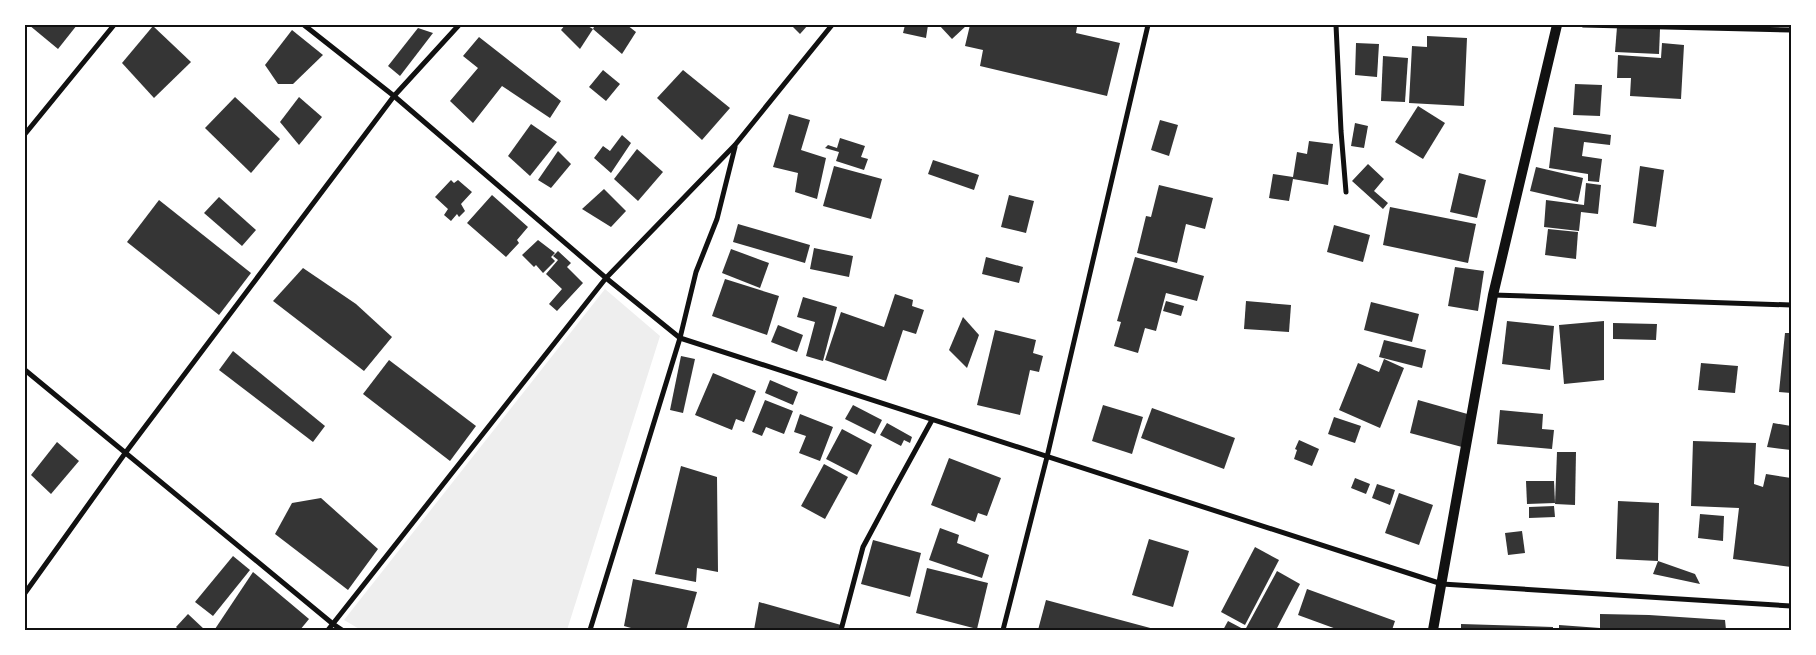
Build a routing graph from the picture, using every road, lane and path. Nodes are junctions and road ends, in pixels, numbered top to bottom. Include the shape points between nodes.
1 (114, 25) edge
2 (304, 25) edge
3 (459, 25) edge
4 (832, 25) edge
5 (1148, 25) edge
6 (1336, 25) edge
7 (1557, 25) edge
8 (1583, 25) edge
9 (1791, 30) edge
10 (394, 96) junction
11 (25, 134) edge
12 (735, 145) junction
13 (1346, 192) dead end
14 (606, 278) junction
15 (1493, 295) junction
16 (1791, 306) edge
17 (680, 338) junction
18 (25, 370) edge
19 (932, 420) junction
20 (126, 452) junction
21 (1047, 457) junction
22 (1442, 584) junction
23 (25, 593) edge
24 (1791, 606) edge
25 (333, 624) junction
26 (328, 630) edge
27 (342, 630) edge
28 (590, 630) edge
29 (841, 630) edge
30 (1003, 630) edge
31 (1433, 630) edge

1 - 11 street
2 - 10 street
3 - 10 street
4 - 12 street
5 - 21 street
6 - 13 street
7 - 15 main road
8 - 9 street
10 - 14 street
10 - 20 street
12 - 14 street
12 - 17 street via 717,219 696,272
14 - 17 street
14 - 25 street
15 - 16 street
15 - 22 main road
17 - 19 street
17 - 28 street
18 - 20 street
19 - 21 street
19 - 29 street via 863,547
20 - 23 street
20 - 25 street
21 - 22 street
21 - 30 street
22 - 24 street
22 - 31 main road
25 - 26 street
25 - 27 street

